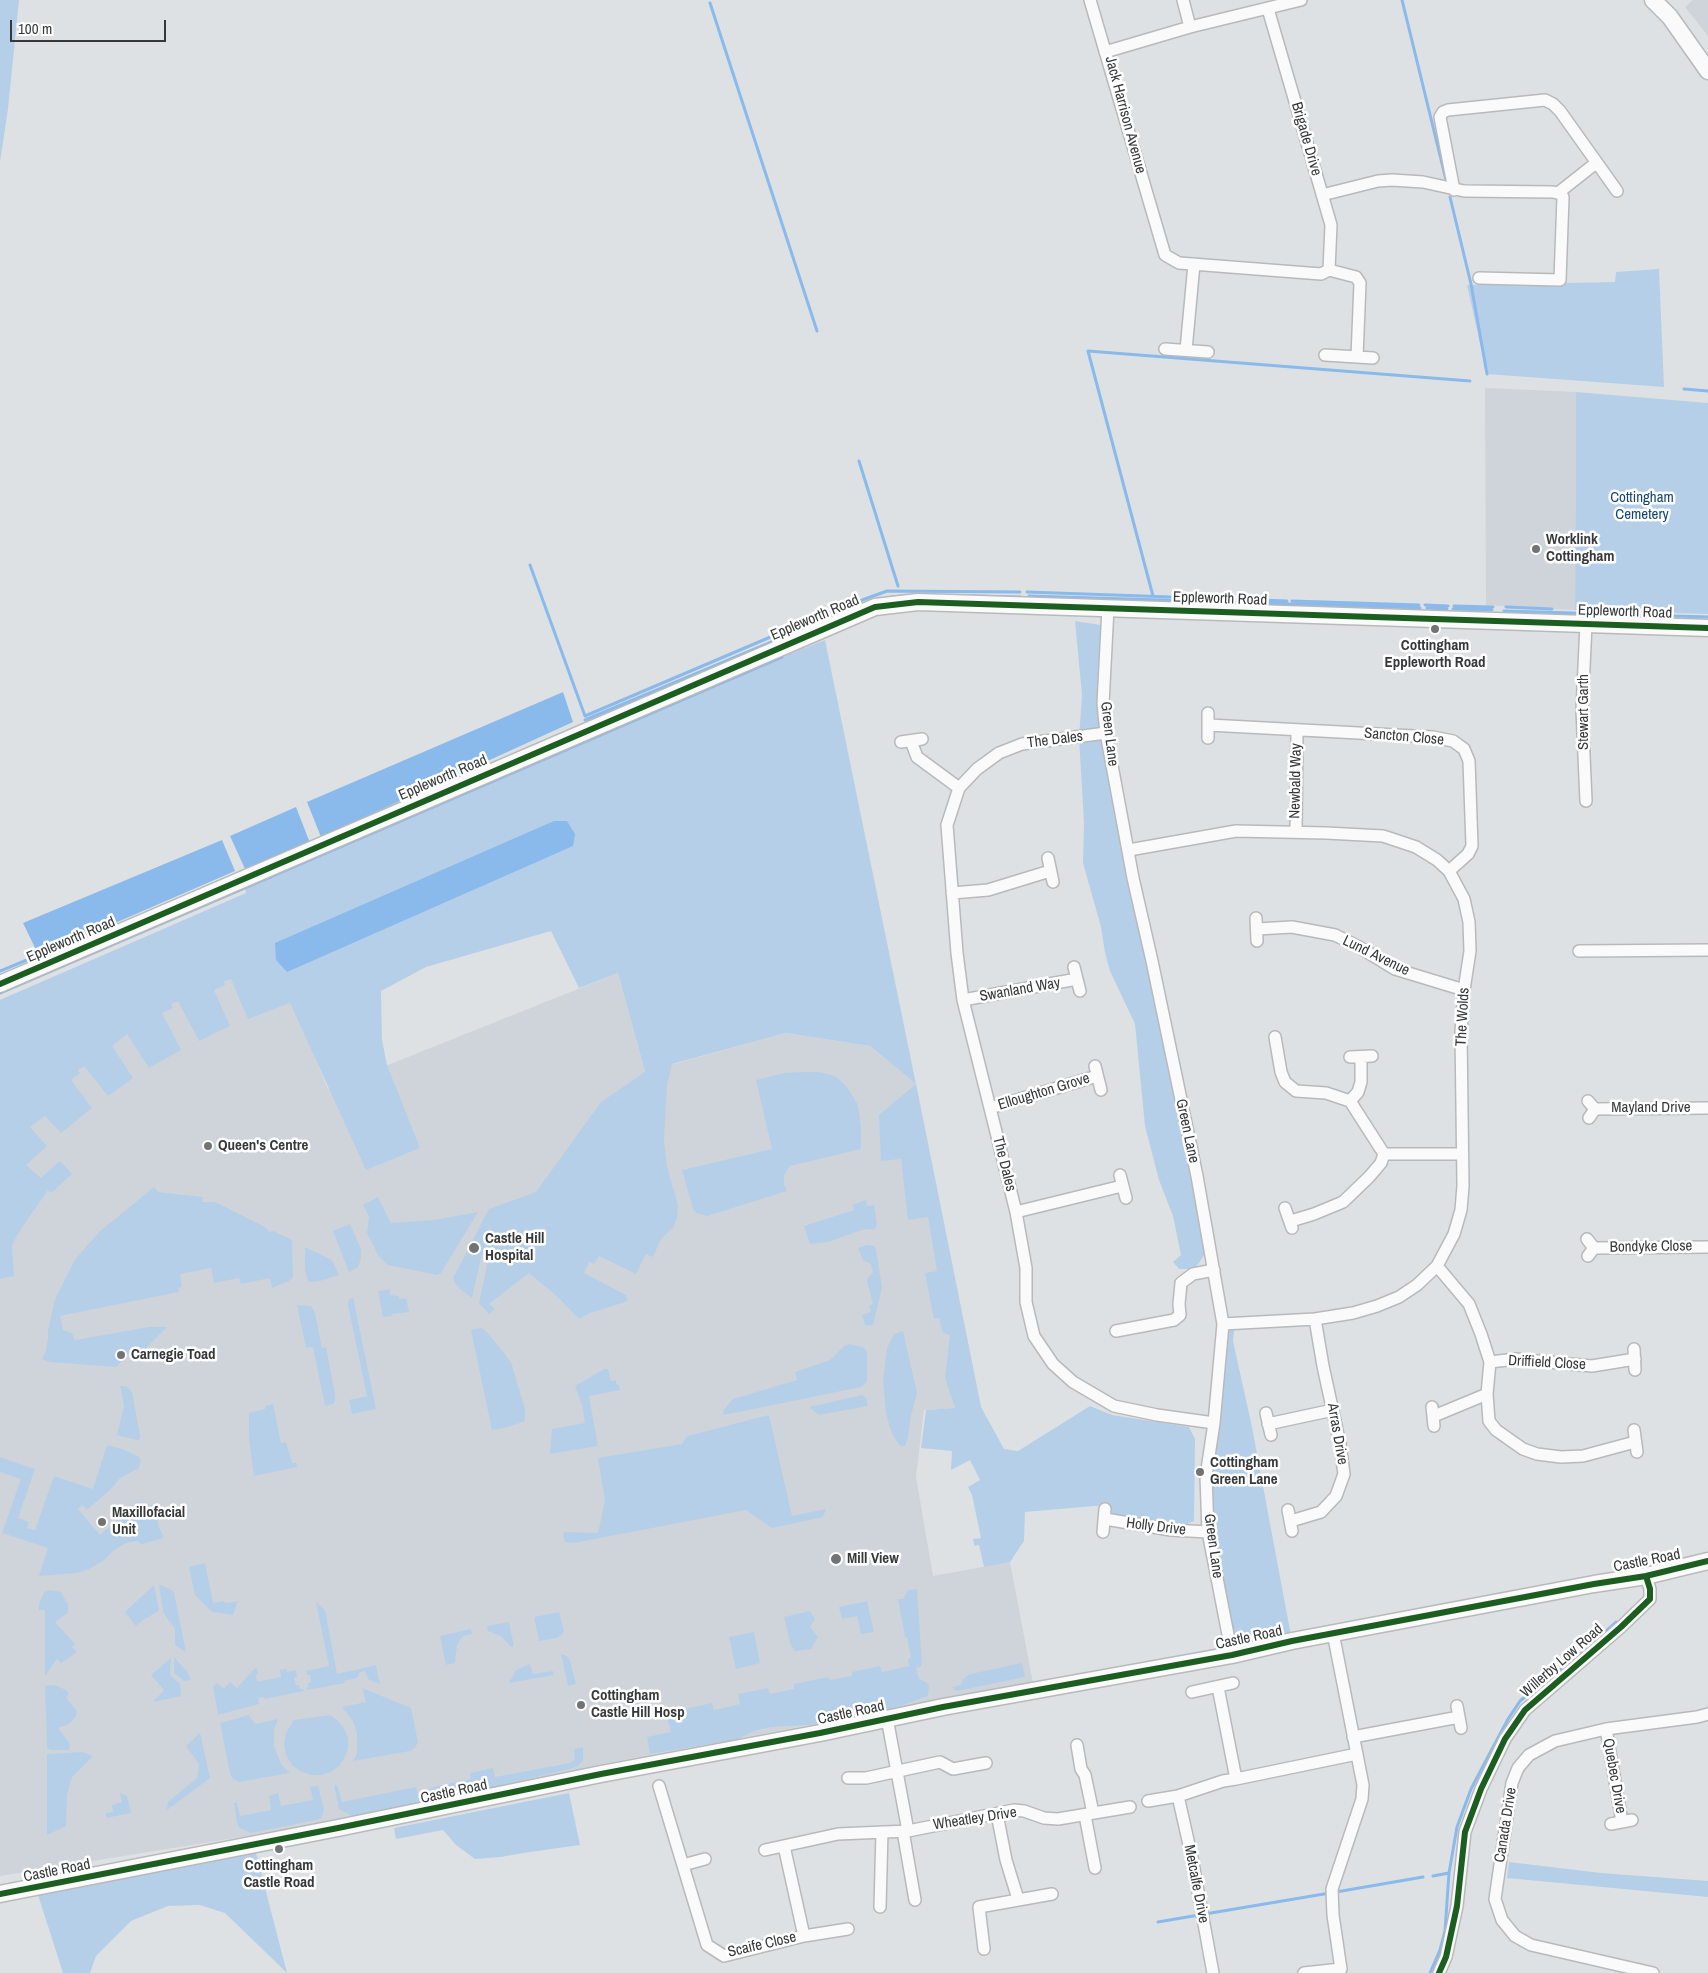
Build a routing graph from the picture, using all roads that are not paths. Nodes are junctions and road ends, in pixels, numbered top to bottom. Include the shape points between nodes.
1 (1090, 0) edge
2 (1182, 0) edge
3 (1301, 0) edge
4 (1653, 0) edge
5 (1268, 9) junction
6 (1190, 27) junction
7 (1106, 52) junction
8 (1708, 71) edge
9 (1596, 163) junction
10 (1454, 190) junction
11 (1617, 191) dead end
12 (1558, 193) junction
13 (1322, 195) junction
14 (1194, 264) junction
15 (1329, 270) junction
16 (1479, 278) dead end
17 (1165, 349) dead end
18 (1186, 350) junction
19 (1208, 352) dead end
20 (1325, 356) dead end
21 (1357, 357) junction
22 (1374, 358) dead end
23 (1108, 608) junction
24 (1586, 624) junction
25 (1708, 628) edge
26 (1208, 713) dead end
27 (1209, 725) junction
28 (1297, 730) junction
29 (1106, 733) junction
30 (1208, 738) dead end
31 (912, 741) dead end
32 (959, 788) junction
33 (1586, 804) dead end
34 (1296, 832) junction
35 (1129, 850) junction
36 (1048, 858) dead end
37 (1050, 871) junction
38 (1449, 871) junction
39 (1054, 882) dead end
40 (952, 893) junction
41 (1256, 941) dead end
42 (1708, 950) edge
43 (1579, 951) dead end
44 (0, 984) edge
45 (1080, 990) dead end
46 (1464, 990) junction
47 (962, 1000) junction
48 (1273, 1045) dead end
49 (1361, 1057) dead end
50 (1101, 1090) dead end
51 (1350, 1101) junction
52 (990, 1108) junction
53 (1708, 1108) edge
54 (1590, 1109) dead end
55 (1384, 1154) junction
56 (1462, 1154) junction
57 (1123, 1186) dead end
58 (1285, 1208) dead end
59 (1016, 1212) junction
60 (1708, 1247) edge
61 (1590, 1248) dead end
62 (1437, 1266) junction
63 (1214, 1270) junction
64 (1315, 1319) junction
65 (1223, 1324) junction
66 (1116, 1331) dead end
67 (1634, 1359) dead end
68 (1490, 1362) junction
69 (1487, 1394) junction
70 (1333, 1410) junction
71 (1433, 1416) dead end
72 (1214, 1423) junction
73 (1268, 1424) dead end
74 (1635, 1442) dead end
75 (1290, 1521) dead end
76 (1103, 1532) dead end
77 (1208, 1532) junction
78 (1708, 1562) edge
79 (1646, 1576) junction
80 (1333, 1634) junction
81 (1232, 1655) junction
82 (1234, 1683) dead end
83 (1218, 1687) junction
84 (1192, 1692) dead end
85 (1708, 1714) edge
86 (1459, 1717) dead end
87 (887, 1718) junction
88 (1606, 1729) junction
89 (1353, 1737) junction
90 (1077, 1745) dead end
91 (1357, 1754) junction
92 (986, 1763) dead end
93 (897, 1771) junction
94 (848, 1778) dead end
95 (1236, 1778) junction
96 (660, 1786) dead end
97 (1178, 1796) junction
98 (1148, 1801) dead end
99 (1130, 1807) dead end
100 (997, 1814) junction
101 (1089, 1814) junction
102 (1622, 1822) dead end
103 (905, 1831) junction
104 (882, 1832) junction
105 (784, 1846) junction
106 (765, 1850) dead end
107 (705, 1859) dead end
108 (683, 1865) junction
109 (1095, 1868) dead end
110 (0, 1894) edge
111 (1052, 1894) dead end
112 (1018, 1899) junction
113 (915, 1900) dead end
114 (880, 1907) dead end
115 (848, 1929) dead end
116 (804, 1936) junction
117 (984, 1949) dead end
118 (1214, 1973) edge
119 (1304, 1973) edge
120 (1439, 1973) edge
121 (1654, 1973) edge

1 - 7 street
2 - 6 street
3 - 5 street, Jack Harrison Avenue
4 - 8 street via 1670,17
5 - 6 street, Jack Harrison Avenue
5 - 13 street, Brigade Drive
6 - 7 street, Jack Harrison Avenue
7 - 14 street, Jack Harrison Avenue via 1165,255 1179,262
9 - 10 street via 1560,111 1545,100 1448,110 1440,117
9 - 11 street
9 - 12 street
10 - 12 street
10 - 13 street via 1423,182 1378,180
12 - 16 street via 1563,197 1560,280
13 - 15 street, Brigade Drive via 1331,225
14 - 15 street via 1321,274
14 - 18 street
15 - 21 street via 1356,277 1360,283
17 - 18 street
18 - 19 street
20 - 21 street
21 - 22 street
23 - 24 street, Eppleworth Road
23 - 29 street, Green Lane
23 - 44 street, Eppleworth Road via 918,602 875,607
24 - 25 street, Eppleworth Road
24 - 33 street, Stewart Garth via 1582,710
26 - 27 street
27 - 28 street, Sancton Close
27 - 30 street
28 - 34 street, Newbald Way
28 - 38 street, Sancton Close via 1432,737 1453,741 1464,749 1468,761 1472,846
29 - 32 street, The Dales via 1022,744 999,753
29 - 35 street, Green Lane
31 - 32 street via 918,757
32 - 40 street, The Dales via 948,825
34 - 35 street, The Wolds via 1236,831
34 - 38 street, The Wolds via 1383,836 1416,846
35 - 63 street, Green Lane
36 - 37 street
37 - 39 street
37 - 40 street via 988,890
38 - 46 street, The Wolds via 1464,899 1468,922 1470,951
40 - 47 street, The Dales
41 - 46 street, Lund Avenue via 1256,923 1335,935 1395,969
42 - 43 street
45 - 47 street, Swanland Way via 1076,973
46 - 56 street, The Wolds
47 - 52 street, The Dales
48 - 51 street via 1285,1082 1296,1091 1326,1093
49 - 51 street via 1361,1082
50 - 52 street, Elloughton Grove via 1096,1071
51 - 55 street
52 - 59 street, The Dales
53 - 54 street, Mayland Drive
55 - 56 street
55 - 58 street via 1381,1163 1343,1202 1291,1224
56 - 62 street, The Wolds via 1460,1210 1454,1234
57 - 59 street
59 - 72 street, The Dales via 1026,1268 1026,1302 1034,1336 1053,1364 1073,1382 1114,1406
60 - 61 street, Bondyke Close
62 - 64 street, The Wolds via 1399,1297 1352,1313
62 - 68 street via 1469,1304
63 - 65 street, Green Lane
63 - 66 street via 1193,1274 1181,1283 1180,1315 1174,1320
64 - 65 street, The Wolds
64 - 70 street, Arras Drive
65 - 72 street, Green Lane
67 - 68 street, Driffield Close via 1592,1366 1516,1359
68 - 69 street
69 - 71 street
69 - 74 street via 1489,1421 1496,1430 1523,1449 1537,1454 1583,1456
70 - 73 street
70 - 75 street, Arras Drive via 1344,1474 1336,1496 1321,1512
72 - 77 street, Green Lane via 1206,1476
76 - 77 street, Holly Drive via 1105,1514 1171,1530
77 - 81 street, Green Lane
78 - 79 street, Castle Road
79 - 80 street, Castle Road
79 - 120 street, Willerby Low Road via 1650,1599 1524,1710 1505,1738 1465,1832 1457,1906 1446,1957
80 - 81 street, Castle Road
80 - 89 street
81 - 87 street, Castle Road
82 - 83 street
83 - 84 street
83 - 95 street
85 - 88 street, Canada Drive
86 - 89 street
87 - 93 street
87 - 110 street, Castle Road
88 - 102 street, Quebec Drive
88 - 121 street, Canada Drive via 1555,1741 1529,1756 1518,1768 1512,1783 1495,1899 1502,1920 1515,1936 1531,1945
89 - 91 street
90 - 101 street via 1085,1775
91 - 95 street
91 - 119 street via 1362,1774 1362,1799 1332,1890 1341,1969
92 - 93 street via 953,1769 940,1762
93 - 94 street via 866,1778
93 - 103 street
95 - 97 street
96 - 108 street, Scaife Close
97 - 98 street
97 - 118 street, Metcalfe Drive
99 - 101 street, Wheatley Drive
100 - 101 street, Wheatley Drive via 1014,1810 1058,1819
100 - 103 street, Wheatley Drive
100 - 112 street
101 - 109 street
103 - 104 street, Wheatley Drive
103 - 113 street
104 - 105 street, Wheatley Drive via 838,1834
104 - 114 street
105 - 106 street, Wheatley Drive
105 - 116 street, Scaife Close
107 - 108 street
108 - 116 street, Scaife Close via 707,1945 724,1956
111 - 112 street
112 - 117 street via 978,1907
115 - 116 street

